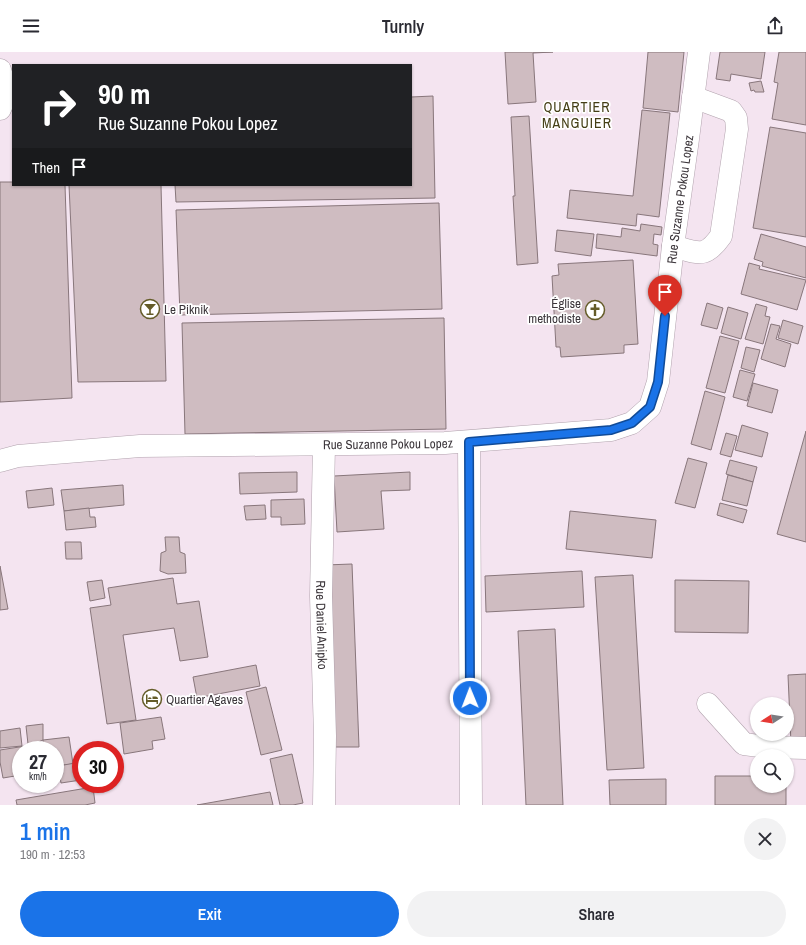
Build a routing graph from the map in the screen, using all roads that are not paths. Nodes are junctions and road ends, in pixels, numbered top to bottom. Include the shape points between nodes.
1 (699, 52) edge
2 (0, 70) edge
3 (693, 97) junction
4 (0, 109) edge
5 (673, 246) junction
6 (469, 442) junction
7 (324, 445) junction
8 (0, 461) edge
9 (708, 704) dead end
10 (806, 748) edge
11 (324, 805) edge
12 (471, 805) edge

1 - 3 street, Rue Suzanne Pokou Lopez
2 - 4 street via 3,78 3,103
3 - 5 street, Rue Suzanne Pokou Lopez
3 - 5 street via 731,111 736,118 737,129 721,236 713,248 700,253
5 - 6 street, Rue Suzanne Pokou Lopez via 658,382 650,407 632,423 611,430
6 - 7 street, Rue Suzanne Pokou Lopez
6 - 12 street
7 - 8 street, Rue Suzanne Pokou Lopez via 140,446 18,456
7 - 11 street, Rue Daniel Anipko via 321,596
9 - 10 street via 744,744

